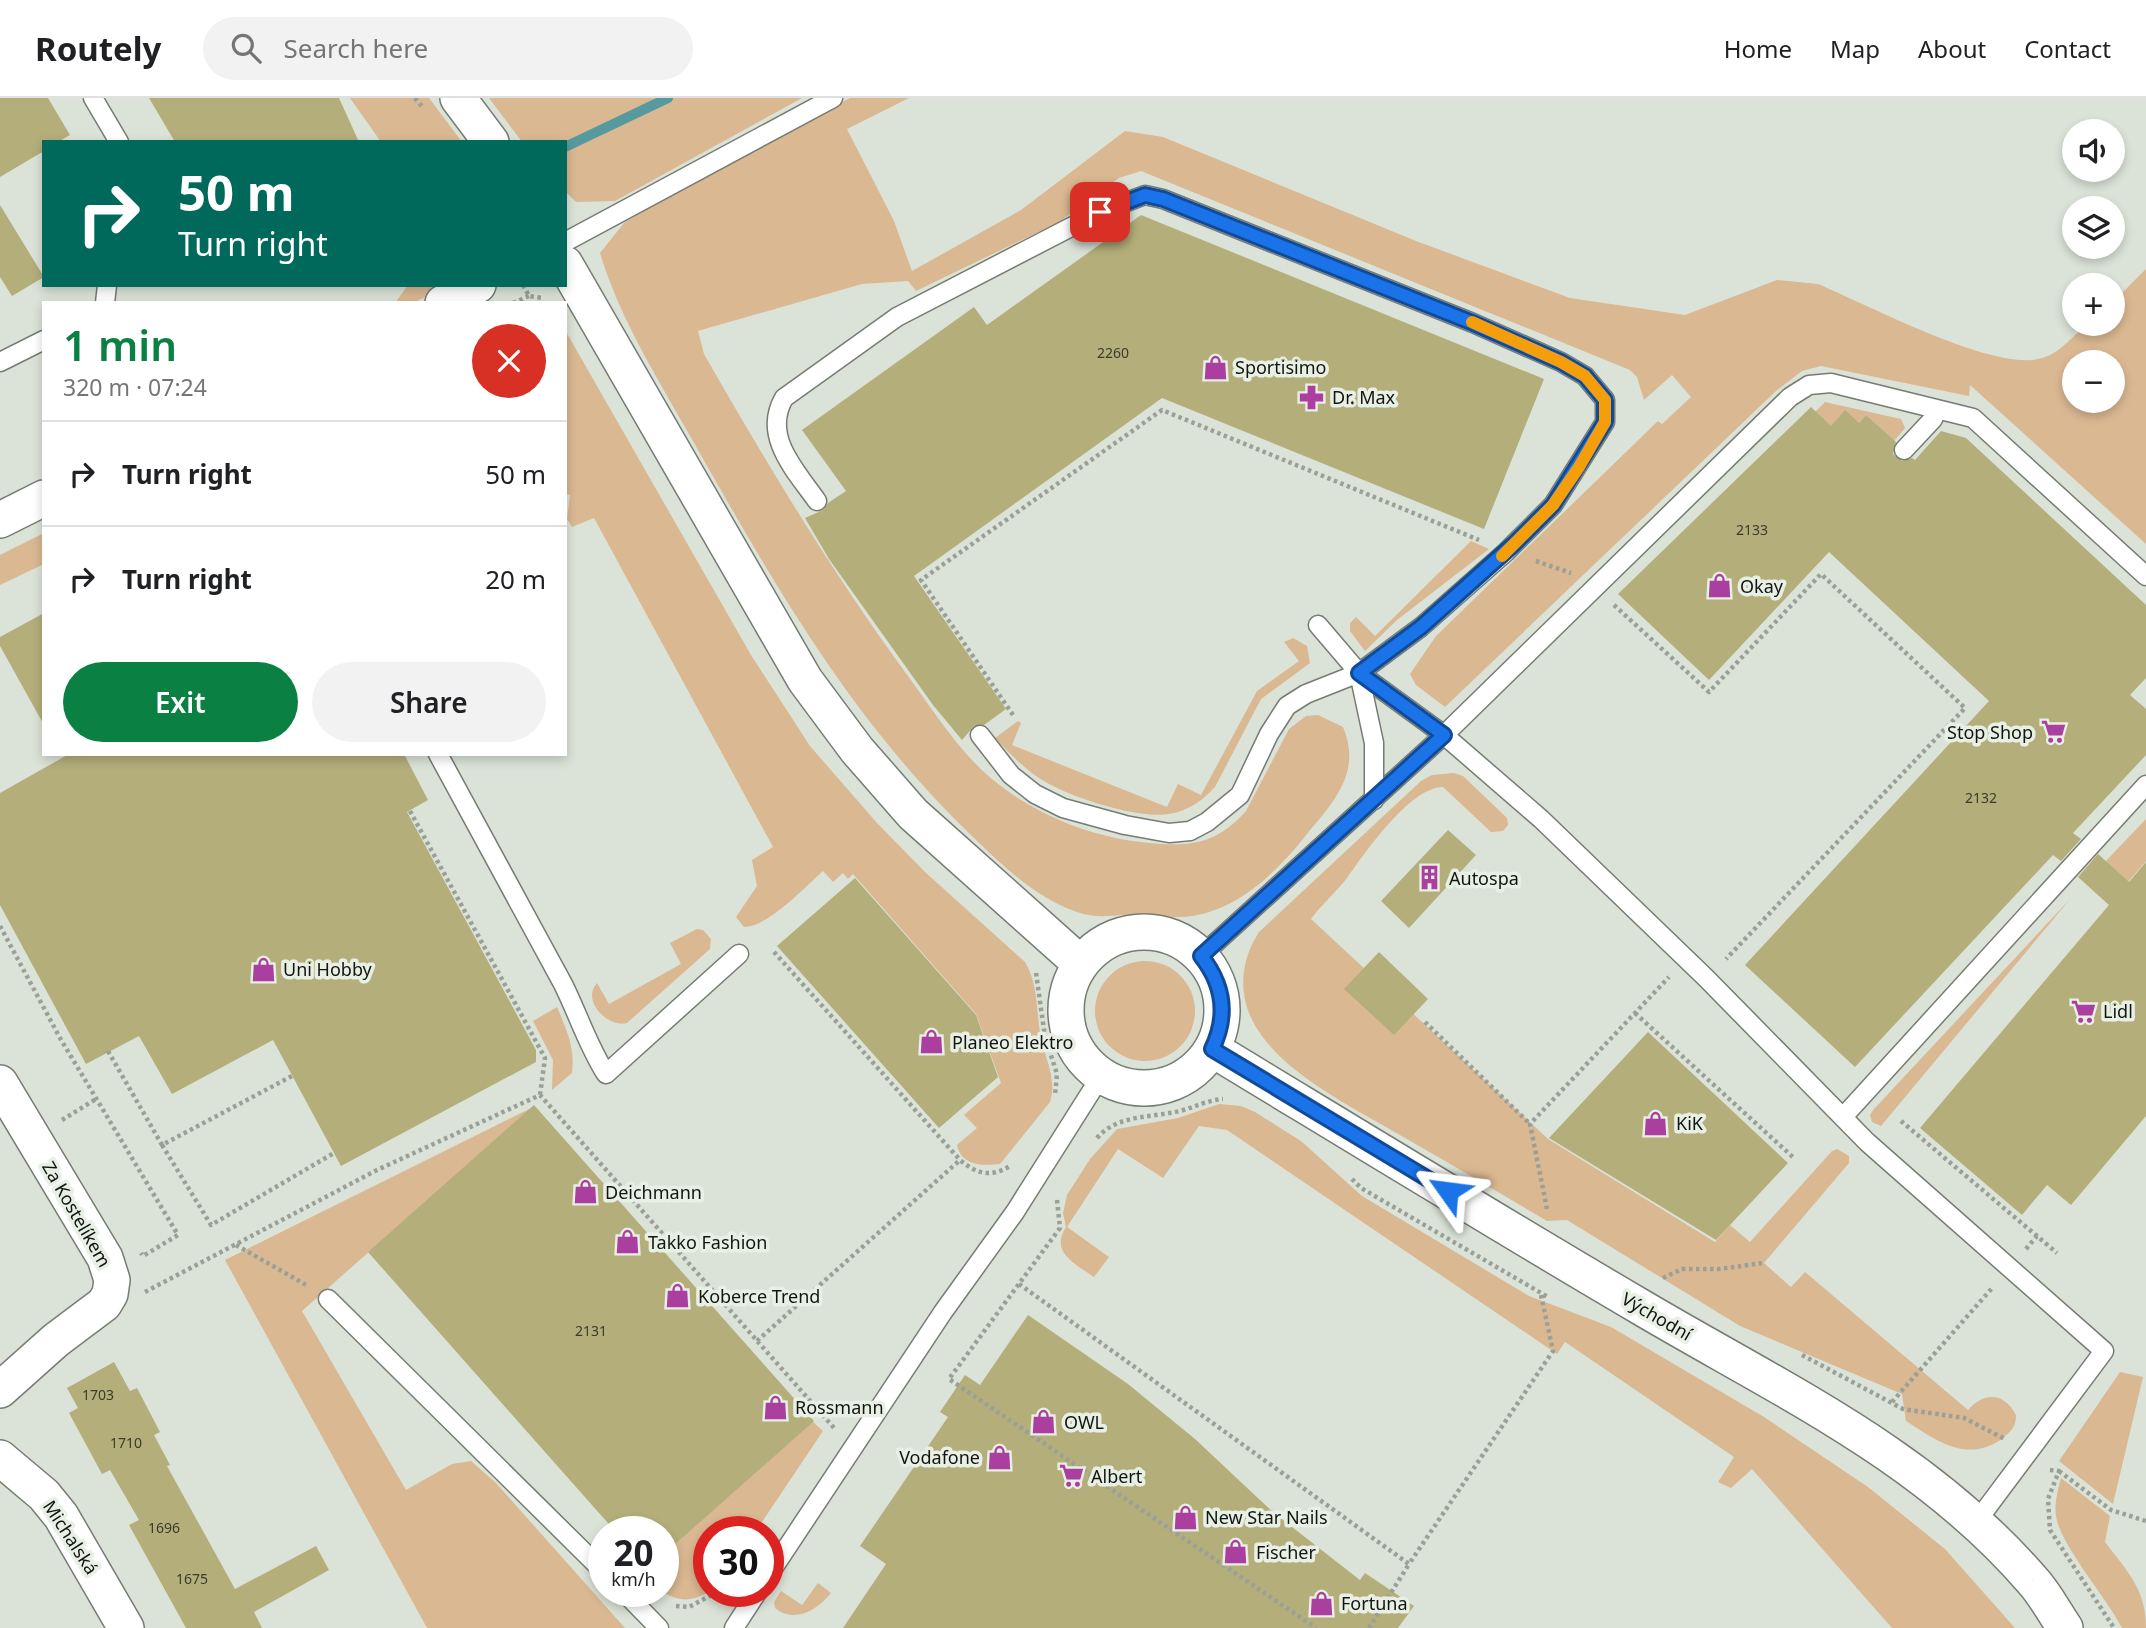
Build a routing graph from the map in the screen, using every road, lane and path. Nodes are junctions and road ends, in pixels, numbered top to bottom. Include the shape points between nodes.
1 (93, 98) edge
2 (458, 98) edge
3 (833, 98) edge
4 (118, 140) edge
5 (490, 140) edge
6 (567, 241) edge
7 (567, 267) edge
8 (474, 287) edge
9 (524, 287) edge
10 (529, 296) junction
11 (447, 301) edge
12 (518, 301) edge
13 (549, 301) edge
14 (42, 341) edge
15 (0, 362) edge
16 (1937, 410) junction
17 (1905, 450) dead end
18 (42, 499) edge
19 (817, 501) dead end
20 (0, 520) edge
21 (1506, 552) junction
22 (2146, 576) edge
23 (1600, 582) junction
24 (1318, 625) dead end
25 (1359, 673) junction
26 (1013, 715) dead end
27 (980, 735) dead end
28 (1444, 735) junction
29 (439, 756) edge
30 (2146, 785) edge
31 (1374, 800) junction
32 (410, 811) dead end
33 (0, 926) edge
34 (774, 952) dead end
35 (739, 954) dead end
36 (1201, 956) junction
37 (1080, 964) junction
38 (1635, 1013) dead end
39 (1425, 1022) dead end
40 (1212, 1049) junction
41 (108, 1051) dead end
42 (292, 1076) dead end
43 (1101, 1076) junction
44 (0, 1083) edge
45 (540, 1095) junction
46 (97, 1099) junction
47 (54, 1109) dead end
48 (1843, 1117) junction
49 (61, 1120) junction
50 (1902, 1122) dead end
51 (1530, 1124) dead end
52 (68, 1132) dead end
53 (162, 1145) junction
54 (334, 1153) dead end
55 (1016, 1157) dead end
56 (1796, 1159) dead end
57 (960, 1160) junction
58 (1059, 1192) dead end
59 (2037, 1236) junction
60 (136, 1244) dead end
61 (236, 1245) junction
62 (2057, 1253) dead end
63 (1763, 1263) dead end
64 (2009, 1268) junction
65 (1657, 1283) dead end
66 (1019, 1284) junction
67 (1541, 1294) dead end
68 (328, 1299) joint
69 (104, 1304) junction
70 (757, 1341) junction
71 (0, 1390) edge
72 (1892, 1402) dead end
73 (852, 1449) junction
74 (0, 1458) edge
75 (2059, 1471) dead end
76 (1977, 1521) junction
77 (2146, 1521) edge
78 (784, 1552) edge
79 (588, 1556) edge
80 (1409, 1564) junction
81 (639, 1607) edge
82 (748, 1607) edge
83 (126, 1628) edge
84 (659, 1628) edge
85 (734, 1628) edge
86 (1316, 1628) edge
87 (1369, 1628) edge
88 (2064, 1628) edge

1 - 4 lane
2 - 5 street
3 - 6 lane
7 - 37 street via 805,680 913,814
8 - 11 street
9 - 10 path
10 - 12 path
10 - 13 path
14 - 15 lane
16 - 17 lane
16 - 22 lane via 1973,418
16 - 23 lane via 1831,383 1819,382 1799,390
18 - 20 street
19 - 21 lane via 781,449 775,424 784,398 897,317 1100,212 1145,195 1473,323 1561,362 1597,387 1605,400 1605,422 1553,505
21 - 23 path
21 - 25 lane via 1421,627
21 - 26 path via 1162,410 921,580
23 - 28 lane
24 - 25 lane
25 - 27 lane via 1287,706 1240,795 1190,831 1169,833 1063,808 1011,775
25 - 28 lane
25 - 31 lane via 1374,743
28 - 31 lane
28 - 48 lane via 1594,869
29 - 35 lane via 564,984 606,1074
30 - 48 lane
31 - 36 lane
32 - 45 path via 545,1058
33 - 46 path
34 - 57 path
36 - 37 street via 1162,933 1139,931 1097,947
36 - 40 street via 1212,969 1222,1000 1223,1018
37 - 43 street via 1066,997 1069,1033 1076,1050
38 - 56 path
39 - 51 path
40 - 43 street via 1196,1069 1174,1082 1150,1088 1124,1086
40 - 76 street, Východní via 1867,1437
41 - 53 path
42 - 53 path
43 - 73 lane via 1015,1212
44 - 69 street, Za Kostelíkem via 111,1269 110,1294
45 - 61 path via 377,1170
45 - 70 path
46 - 49 path
46 - 60 path via 178,1235 143,1256
47 - 49 path
48 - 64 lane
49 - 52 path
50 - 59 path
53 - 54 path via 211,1225
55 - 57 path via 1009,1167 989,1174 974,1172
57 - 70 path
58 - 66 path via 1060,1228
59 - 62 path
59 - 64 path
61 - 68 path
61 - 69 path via 146,1292
63 - 65 path via 1682,1269
64 - 72 path
64 - 76 lane via 2104,1351
66 - 80 path
66 - 86 path via 949,1379
67 - 80 path via 1553,1351
68 - 79 lane
69 - 71 street
70 - 73 path
73 - 78 lane
74 - 83 street, Michalská via 44,1495 61,1516
75 - 77 path via 2111,1510
76 - 88 street, Východní via 2034,1582
80 - 87 path
81 - 84 lane
82 - 85 lane

